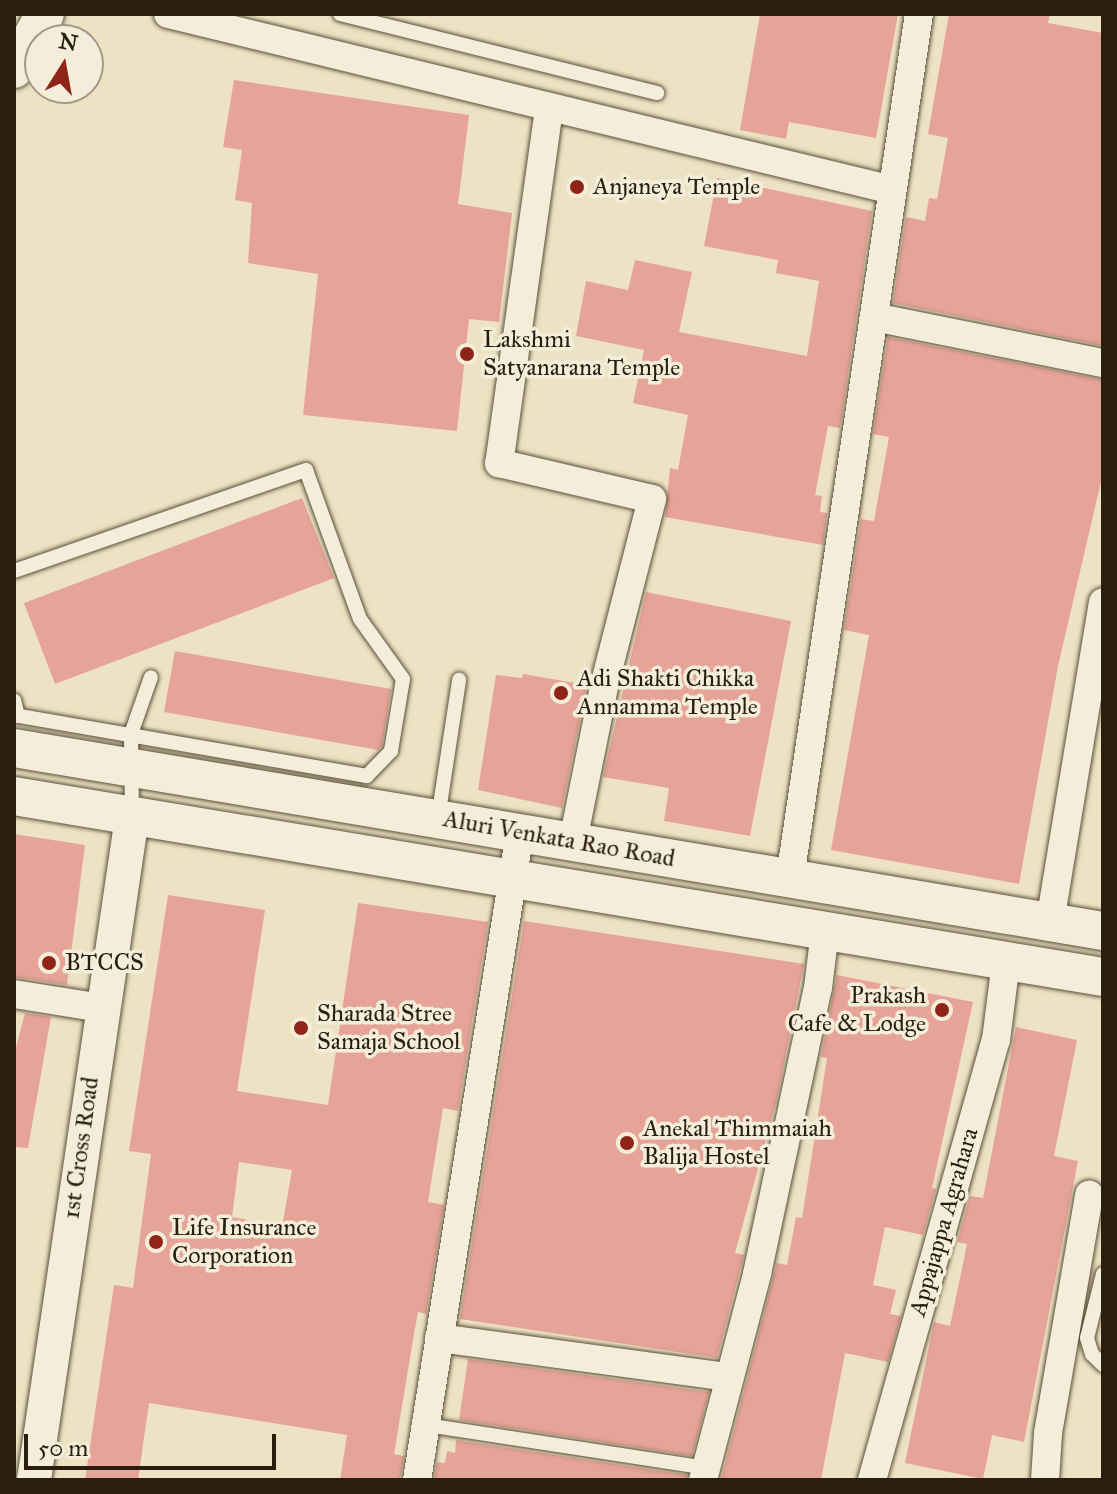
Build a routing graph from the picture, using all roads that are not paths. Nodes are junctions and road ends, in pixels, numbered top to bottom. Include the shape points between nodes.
1 (45, 14) edge
2 (168, 14) edge
3 (340, 14) edge
4 (919, 14) edge
5 (14, 69) edge
6 (657, 93) dead end
7 (549, 109) junction
8 (892, 190) junction
9 (874, 317) junction
10 (1103, 363) edge
11 (14, 571) edge
12 (1103, 602) edge
13 (151, 677) dead end
14 (459, 680) dead end
15 (14, 700) edge
16 (14, 748) edge
17 (132, 751) junction
18 (14, 796) edge
19 (132, 817) junction
20 (438, 818) junction
21 (520, 832) junction
22 (573, 841) junction
23 (790, 878) junction
24 (513, 881) junction
25 (1050, 922) junction
26 (825, 931) junction
27 (1103, 931) edge
28 (1006, 962) junction
29 (1103, 977) edge
30 (14, 994) edge
31 (101, 1008) junction
32 (1089, 1195) dead end
33 (1103, 1274) edge
34 (439, 1338) junction
35 (1103, 1365) edge
36 (728, 1377) junction
37 (426, 1425) junction
38 (28, 1473) edge
39 (705, 1474) edge
40 (417, 1480) edge
41 (872, 1480) edge
42 (1045, 1480) edge

1 - 5 main road
2 - 7 street
3 - 6 lane
4 - 8 street
7 - 8 street
7 - 22 street via 499,463 652,499 605,682
8 - 9 street
9 - 10 street
9 - 23 street
11 - 17 lane via 306,470 360,619 403,679 391,751 367,776
12 - 25 street
13 - 17 lane
14 - 20 lane
15 - 17 lane via 18,716
16 - 17 main road, Aluri Venkata Rao Road
17 - 19 lane
17 - 20 main road, Aluri Venkata Rao Road
18 - 19 main road, Aluri Venkata Rao Road
19 - 24 main road, Aluri Venkata Rao Road
19 - 31 street, 1st Cross Road
20 - 21 main road, Aluri Venkata Rao Road
21 - 22 main road, Aluri Venkata Rao Road
21 - 24 street
22 - 23 main road, Aluri Venkata Rao Road
23 - 25 main road, Aluri Venkata Rao Road
24 - 26 main road, Aluri Venkata Rao Road
24 - 34 street
25 - 27 main road, Aluri Venkata Rao Road
26 - 28 main road, Aluri Venkata Rao Road
26 - 36 street via 818,988 760,1259
28 - 29 main road, Aluri Venkata Rao Road
28 - 41 street, Appajappa Agrahara via 996,1040
30 - 31 street
31 - 38 street, 1st Cross Road
32 - 42 street via 1048,1433
33 - 35 lane via 1087,1338
34 - 36 street
34 - 37 street
36 - 39 street
37 - 39 lane
37 - 40 street

